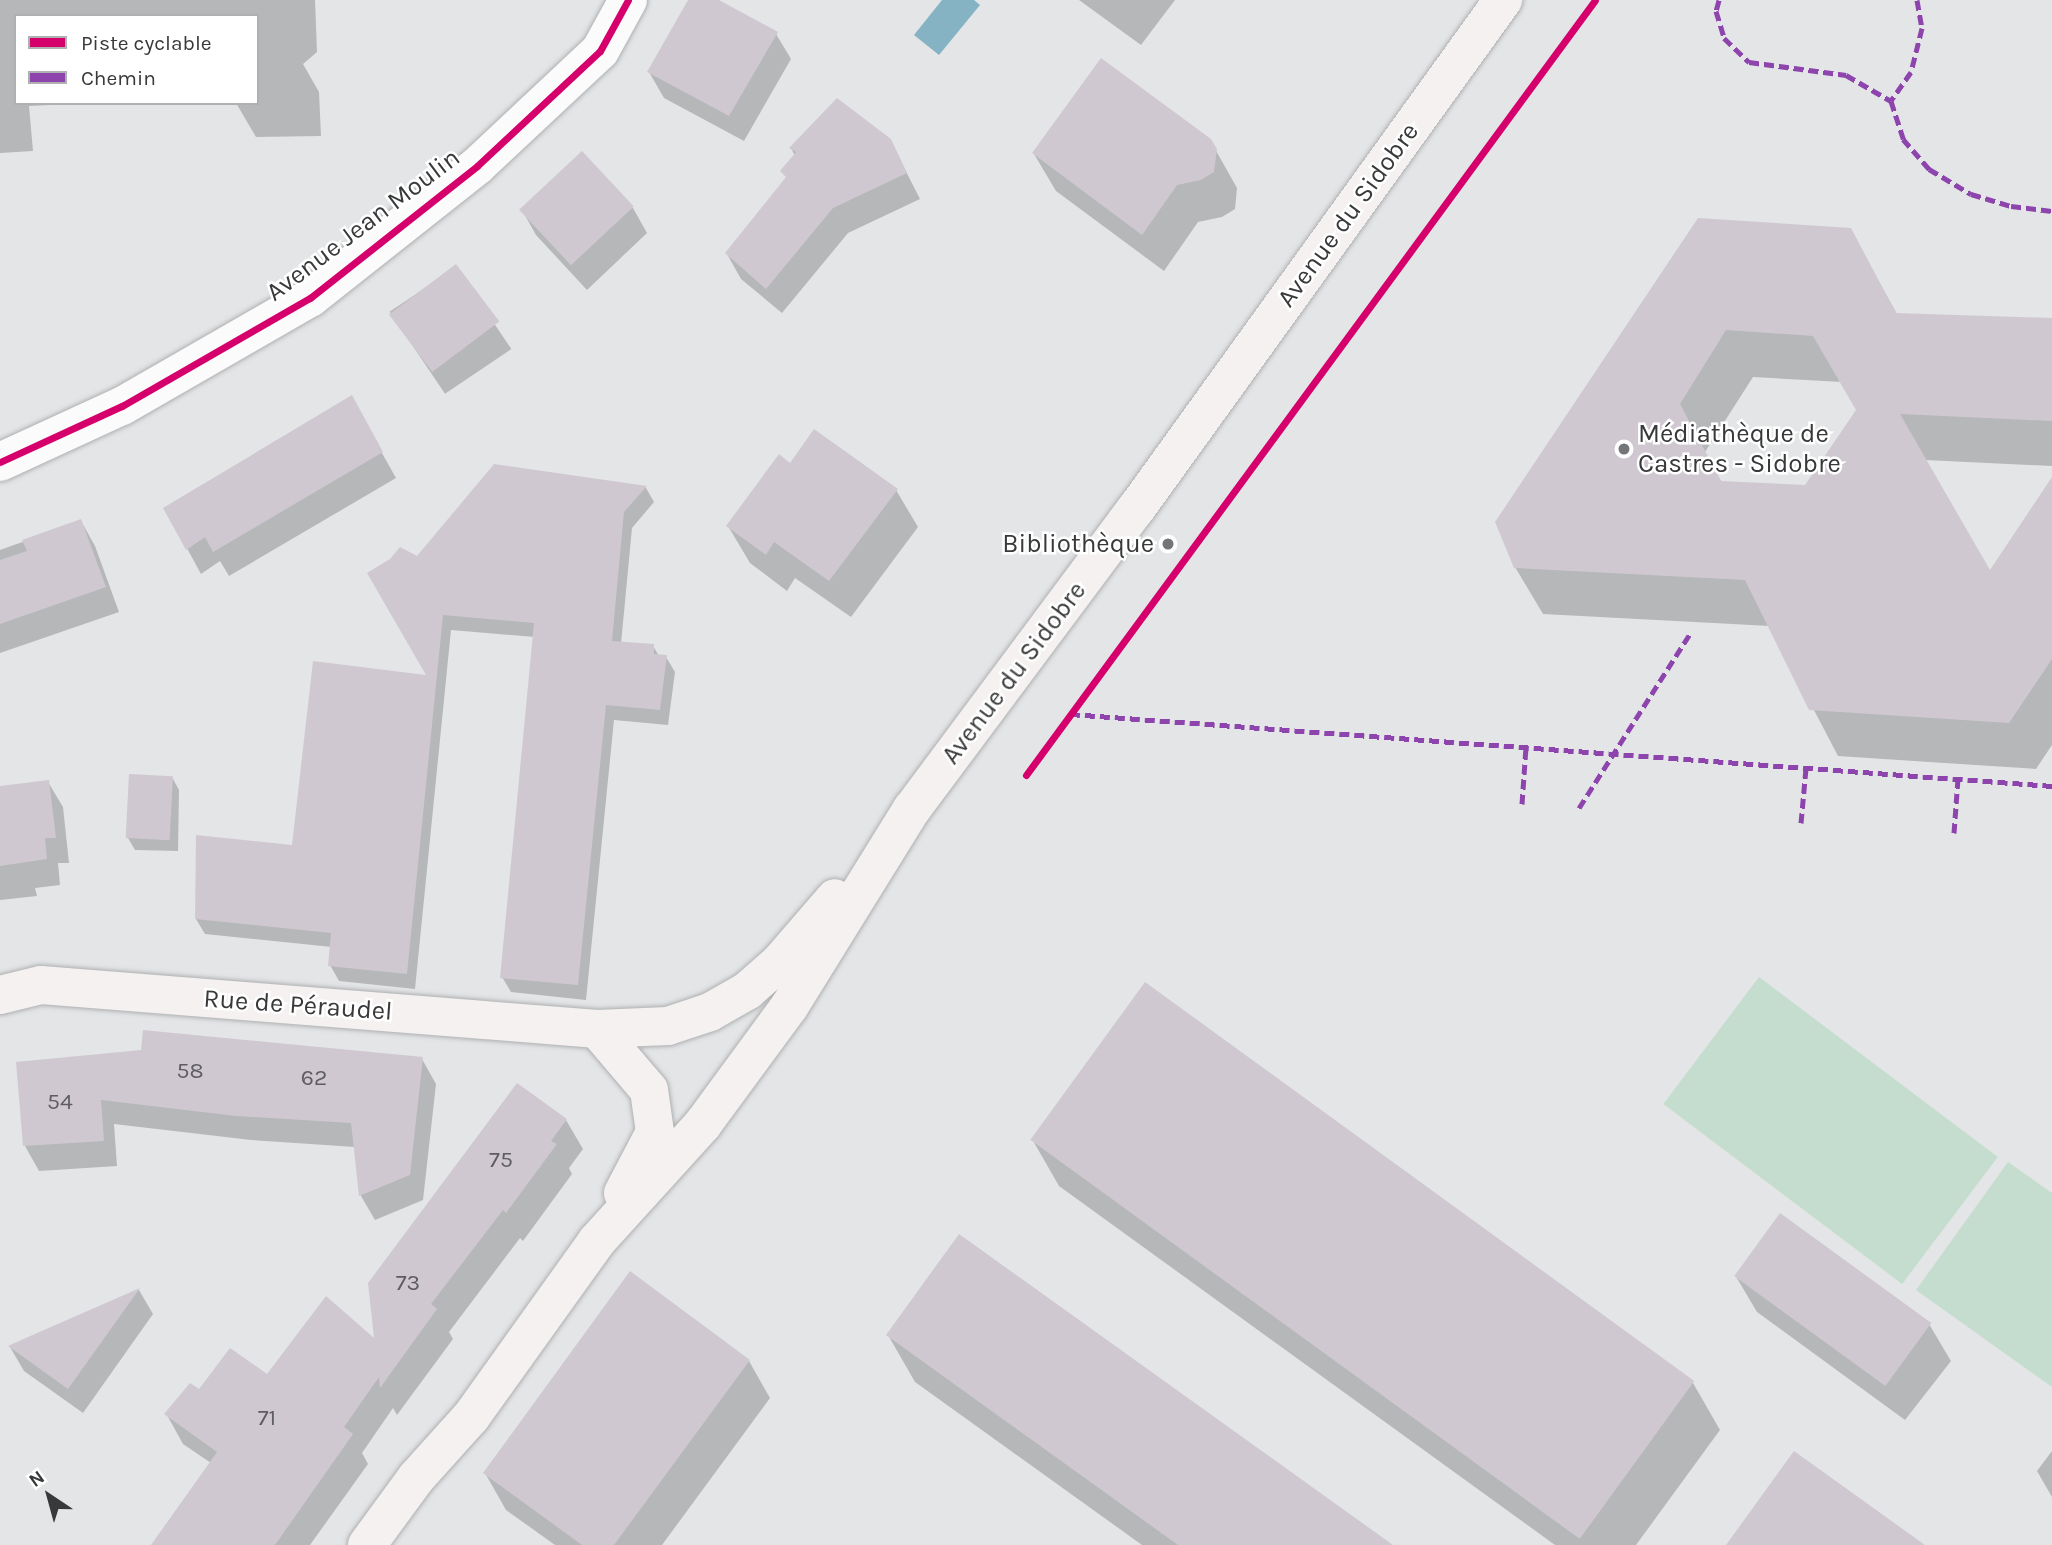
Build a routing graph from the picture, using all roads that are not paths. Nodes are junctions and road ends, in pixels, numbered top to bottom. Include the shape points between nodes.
1 (628, 0) edge
2 (1503, 0) edge
3 (0, 462) edge
4 (912, 809) junction
5 (0, 995) edge
6 (597, 1029) junction
7 (597, 1241) junction
8 (368, 1545) edge

1 - 3 street, Avenue Jean Moulin via 600,51 477,166 310,298 122,406
2 - 4 main road, Avenue du Sidobre via 1144,498
4 - 6 main road, Rue de Péraudel via 780,962 747,991 710,1012 668,1026
4 - 7 main road, Avenue du Sidobre via 781,1018 703,1124
5 - 6 main road, Rue de Péraudel via 41,985
6 - 7 main road via 649,1090 654,1132
7 - 8 main road via 471,1417 416,1478

